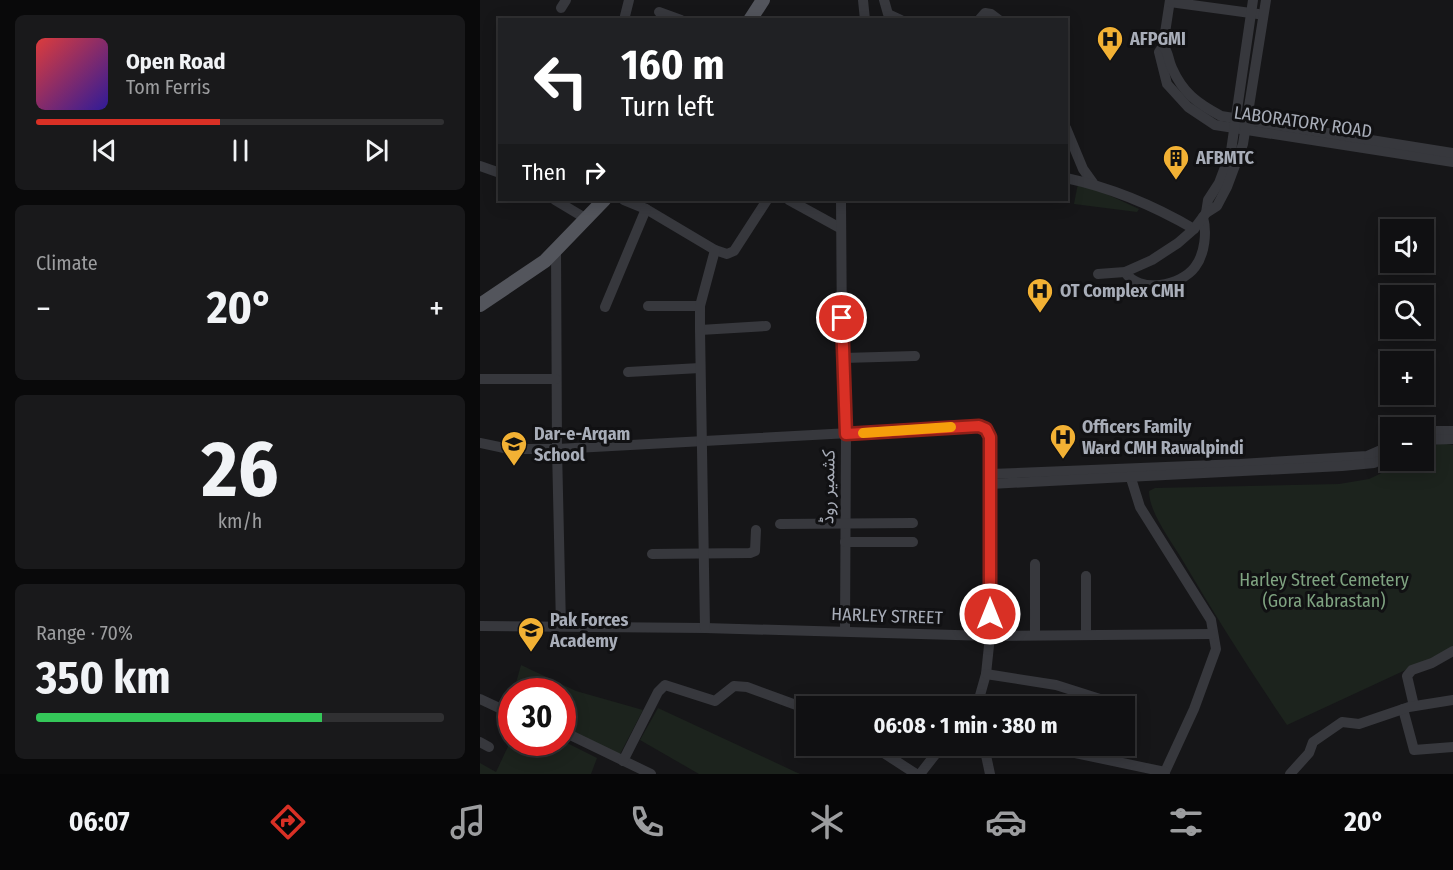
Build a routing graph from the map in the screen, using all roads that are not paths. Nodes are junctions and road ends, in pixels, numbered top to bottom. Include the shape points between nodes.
1 (629, 0) edge
2 (763, 0) edge
3 (864, 0) edge
4 (884, 0) edge
5 (1202, 0) edge
6 (1170, 1) edge
7 (1252, 7) edge
8 (1265, 8) edge
9 (659, 12) dead end
10 (624, 18) edge
11 (676, 18) edge
12 (751, 18) edge
13 (864, 18) edge
14 (897, 18) edge
15 (981, 18) edge
16 (996, 18) edge
17 (1241, 125) junction
18 (1068, 133) edge
19 (1453, 153) edge
20 (1453, 162) edge
21 (480, 166) edge
22 (498, 172) edge
23 (1068, 178) edge
24 (1092, 183) junction
25 (557, 201) edge
26 (603, 201) edge
27 (626, 201) edge
28 (766, 201) edge
29 (791, 201) edge
30 (841, 201) edge
31 (646, 209) junction
32 (1205, 215) junction
33 (585, 218) junction
34 (840, 228) junction
35 (1194, 229) junction
36 (556, 249) junction
37 (715, 250) junction
38 (1125, 272) junction
39 (1098, 274) dead end
40 (480, 305) edge
41 (648, 306) dead end
42 (700, 306) junction
43 (605, 307) dead end
44 (766, 326) dead end
45 (700, 330) junction
46 (915, 356) dead end
47 (843, 358) junction
48 (700, 368) junction
49 (628, 372) dead end
50 (480, 379) edge
51 (556, 379) junction
52 (1434, 431) edge
53 (1453, 431) edge
54 (846, 434) junction
55 (1453, 439) edge
56 (701, 440) junction
57 (1434, 440) edge
58 (480, 443) edge
59 (557, 449) junction
60 (1380, 450) edge
61 (1380, 460) edge
62 (1130, 473) junction
63 (990, 479) junction
64 (844, 523) junction
65 (913, 523) dead end
66 (780, 524) dead end
67 (756, 530) dead end
68 (845, 542) junction
69 (913, 542) dead end
70 (652, 554) dead end
71 (702, 555) junction
72 (1035, 564) dead end
73 (1086, 576) dead end
74 (480, 626) edge
75 (561, 626) junction
76 (705, 628) junction
77 (845, 631) junction
78 (1213, 634) junction
79 (1035, 635) junction
80 (1086, 635) junction
81 (990, 636) junction
82 (1453, 651) edge
83 (986, 674) junction
84 (980, 696) edge
85 (1091, 696) edge
86 (480, 699) edge
87 (1453, 700) edge
88 (796, 705) edge
89 (498, 707) edge
90 (1409, 708) junction
91 (576, 738) edge
92 (1453, 747) edge
93 (889, 756) edge
94 (933, 756) edge
95 (986, 756) edge
96 (1087, 756) edge
97 (623, 761) junction
98 (1164, 773) edge
99 (651, 774) edge
100 (918, 774) edge
101 (990, 774) edge
102 (1290, 774) edge

1 - 10 street
2 - 12 main road
3 - 13 street
4 - 14 street via 888,14
5 - 7 street
6 - 7 street
6 - 17 street, LABORATORY ROAD via 1159,52 1167,84 1188,107 1215,125
7 - 8 street
7 - 17 street
8 - 17 street
9 - 11 street
15 - 16 street via 985,13
17 - 19 street, LABORATORY ROAD
17 - 20 street, LABORATORY ROAD
17 - 32 street via 1240,153 1227,188 1217,206
18 - 24 street
21 - 22 street
23 - 24 street
24 - 35 street via 1146,203
25 - 33 street
26 - 33 main road
27 - 31 street
28 - 37 street via 734,251 727,254
29 - 34 street
30 - 34 street, کشمیر روڈ
31 - 37 street
31 - 43 street
32 - 35 street
32 - 38 street via 1200,260 1186,275 1170,282 1143,285
33 - 36 main road
34 - 47 street, کشمیر روڈ
35 - 38 street via 1152,260
36 - 40 main road via 545,261
36 - 51 street
37 - 42 street
38 - 39 street
41 - 42 street
42 - 45 street
44 - 45 street
45 - 48 street
46 - 47 street
47 - 54 street, کشمیر روڈ
48 - 49 street
48 - 56 street
50 - 51 street
51 - 59 street
52 - 53 street
54 - 56 street
54 - 63 street via 979,426 990,437
54 - 64 street, کشمیر روڈ
55 - 57 street
56 - 59 street
56 - 71 street
58 - 59 street via 509,449
59 - 75 street
60 - 62 street via 1367,456
61 - 62 street via 1342,466
62 - 63 street
62 - 78 street via 1140,507 1211,620
63 - 81 street
64 - 65 street
64 - 66 street
64 - 68 street, کشمیر روڈ
67 - 71 street via 755,551
68 - 69 street
68 - 77 street, کشمیر روڈ
70 - 71 street
71 - 76 street
72 - 79 street
73 - 80 street
74 - 75 street, HARLEY STREET
75 - 76 street, HARLEY STREET
76 - 77 street, HARLEY STREET
77 - 81 street, HARLEY STREET
78 - 80 street, HARLEY STREET
78 - 98 street via 1216,649
79 - 80 street, HARLEY STREET
79 - 81 street, HARLEY STREET
81 - 83 street
82 - 90 street via 1407,676
83 - 84 street
83 - 85 street via 1056,685
86 - 89 street
87 - 90 street
88 - 97 street via 747,687 734,686 715,701 665,685
90 - 92 street via 1414,750
90 - 102 street via 1359,724 1342,722 1313,742 1309,753
91 - 97 street
93 - 100 street
94 - 100 street
95 - 101 street
96 - 98 street
97 - 99 street

